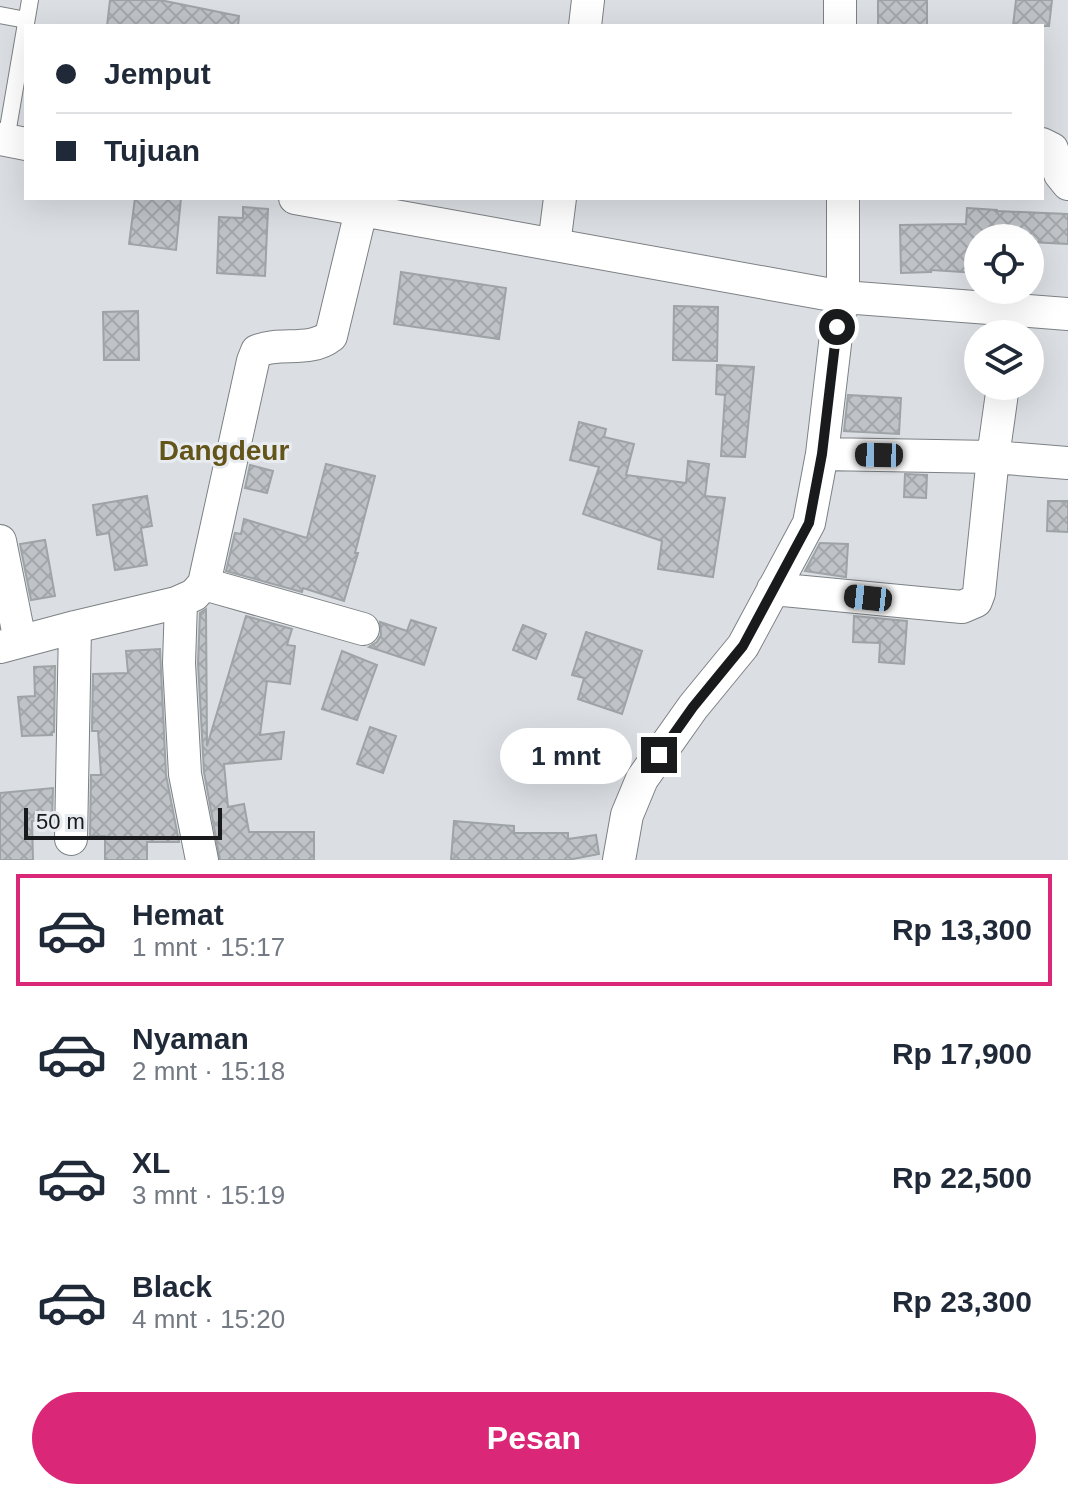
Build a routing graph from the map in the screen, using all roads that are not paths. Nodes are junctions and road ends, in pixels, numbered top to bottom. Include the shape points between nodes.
1 (30, 0) edge
2 (588, 0) edge
3 (840, 0) edge
4 (0, 15) edge
5 (26, 20) junction
6 (26, 24) edge
7 (585, 24) edge
8 (840, 24) edge
9 (24, 36) edge
10 (11, 141) edge
11 (1044, 145) edge
12 (1068, 184) edge
13 (305, 200) edge
14 (560, 200) edge
15 (843, 200) edge
16 (361, 211) junction
17 (554, 245) junction
18 (825, 293) junction
19 (1068, 314) edge
20 (999, 320) edge
21 (1026, 320) edge
22 (1001, 400) edge
23 (822, 454) junction
24 (993, 457) junction
25 (1068, 463) edge
26 (0, 541) edge
27 (773, 589) junction
28 (192, 593) junction
29 (75, 627) junction
30 (363, 629) dead end
31 (10, 644) edge
32 (71, 839) dead end
33 (202, 860) edge
34 (619, 860) edge

1 - 5 lane
2 - 7 street
3 - 8 street
4 - 5 lane
5 - 6 lane
9 - 10 lane
11 - 12 street via 1052,149
13 - 16 street
14 - 17 street
15 - 18 street
16 - 17 street
16 - 28 street via 331,336 309,346 257,351
17 - 18 street
18 - 20 street
18 - 23 street via 837,327
19 - 21 street
22 - 24 street
23 - 24 street
23 - 27 street via 809,523
24 - 25 street
24 - 27 street via 979,593 970,605
26 - 31 street
27 - 34 street via 743,646 642,779 627,815
28 - 29 street
28 - 30 street
28 - 33 street via 179,663 185,774
29 - 31 street
29 - 32 street

